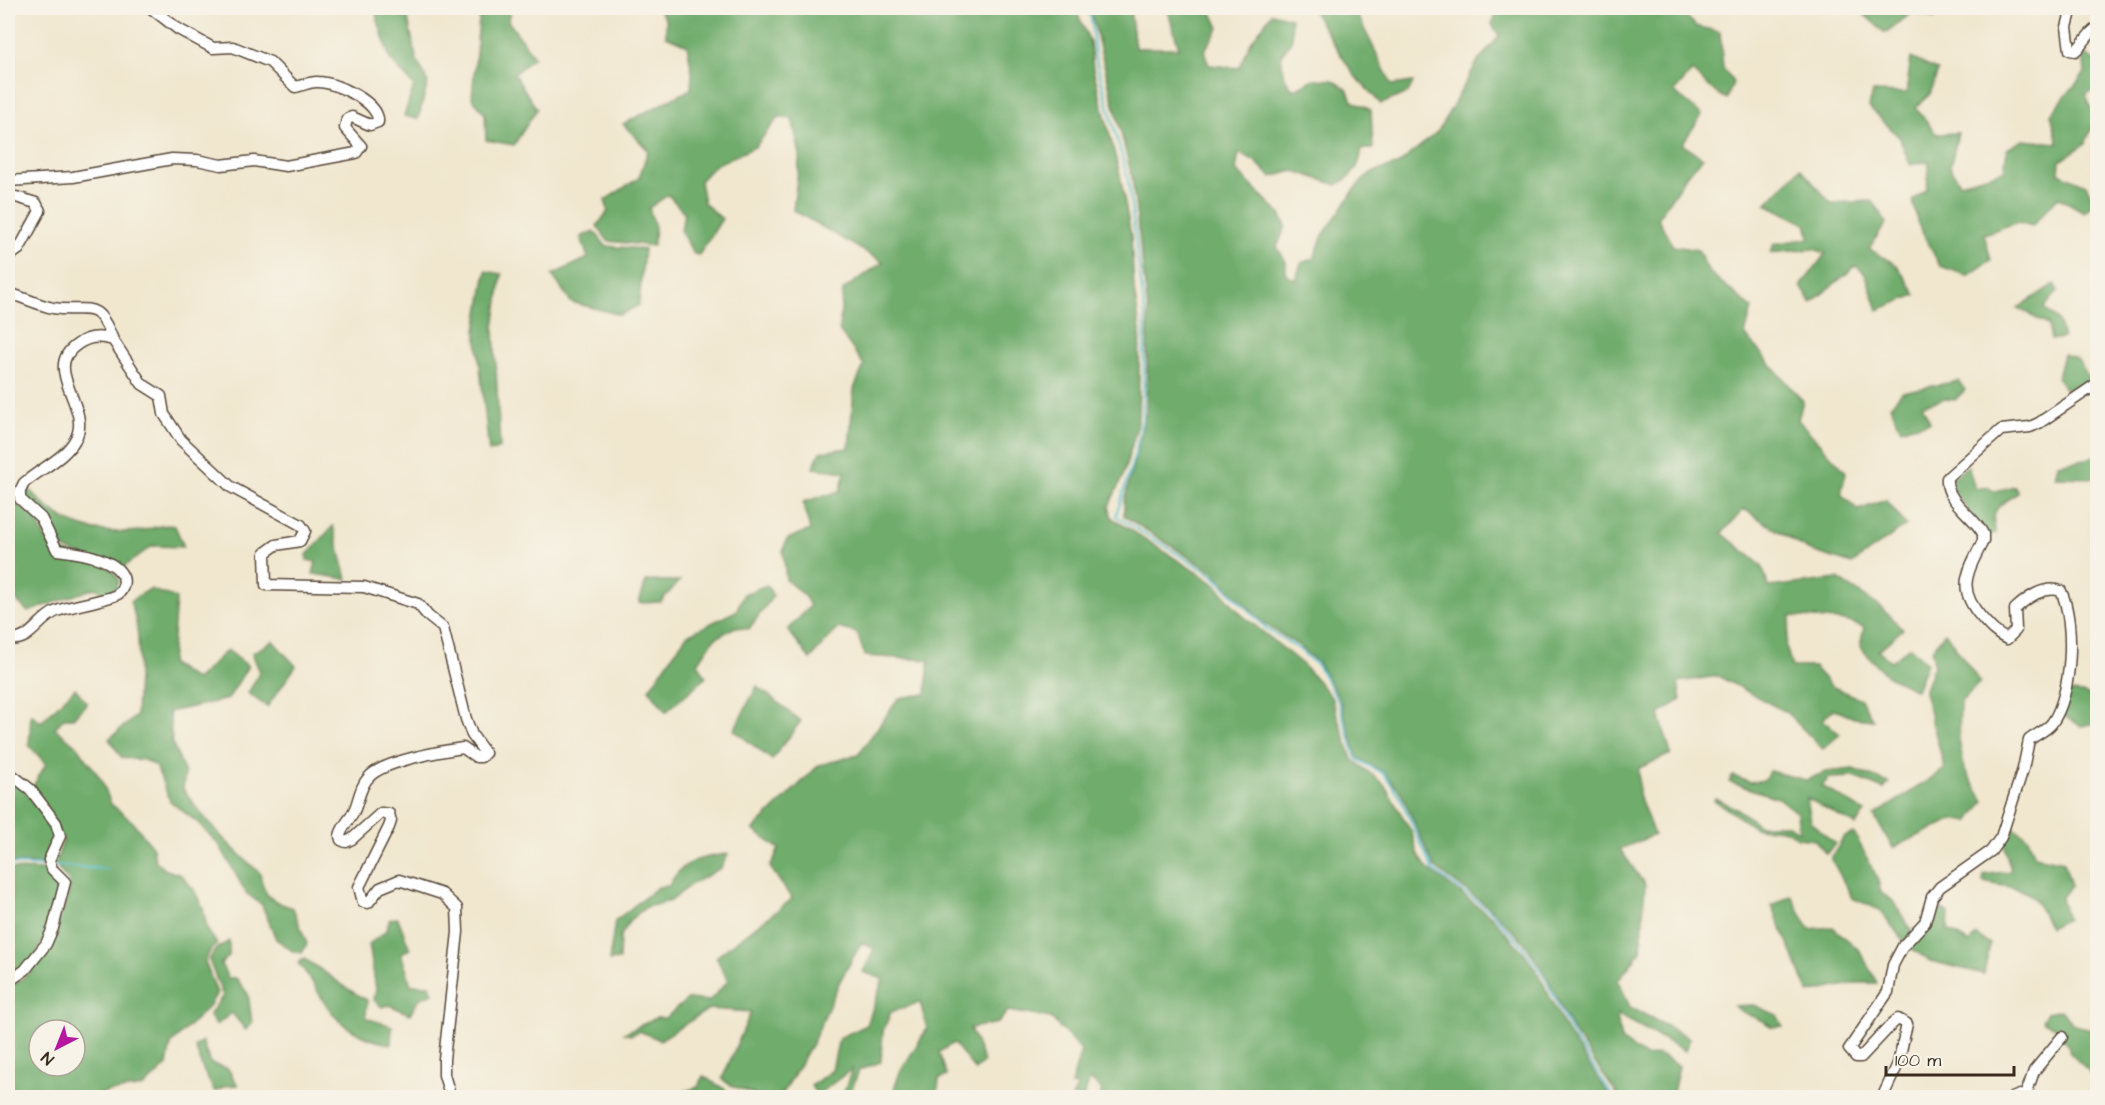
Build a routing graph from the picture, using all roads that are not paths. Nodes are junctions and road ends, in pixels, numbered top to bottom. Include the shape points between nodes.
1 (151, 8) edge
2 (2072, 8) edge
3 (2097, 27) edge
4 (8, 181) edge
5 (8, 198) edge
6 (8, 257) edge
7 (8, 293) edge
8 (113, 340) junction
9 (2097, 382) edge
10 (8, 639) edge
11 (8, 772) edge
12 (8, 982) edge
13 (2062, 1037) dead end
14 (2025, 1097) edge
15 (451, 1098) edge
16 (1882, 1098) edge
17 (2012, 1098) edge

1 - 4 street via 177,29 213,48 233,47 270,62 295,87 319,81 352,92 371,105 378,122 370,125 358,118 347,119 345,128 359,141 360,150 300,164 275,167 243,161 221,165 172,159 73,177
2 - 3 street via 2067,27 2070,50 2080,47
5 - 6 street via 36,203 40,211 19,249
7 - 8 street via 50,307 79,307 97,312
8 - 10 street via 94,337 66,354 63,366 76,413 77,437 64,453 32,476 20,491 20,499 41,518 52,546 106,563 117,569 124,585 118,594 108,598 52,613 18,641
8 - 15 street via 142,384 161,396 164,414 190,448 231,487 301,525 305,531 300,541 276,544 265,553 266,585 351,586 383,592 418,604 443,628 466,719 485,753 476,757 463,748 448,750 376,770 364,784 354,813 340,836 346,842 381,813 389,814 389,827 358,887 363,902 368,903 380,888 399,880 442,894 457,908 458,932 444,1059
9 - 16 street via 2039,423 2001,430 1947,478 1957,503 1983,534 1966,585 1969,603 1998,635 2007,639 2016,630 2015,609 2025,600 2054,588 2061,591 2068,614 2068,670 2053,722 2029,740 2001,837 1990,851 1932,897 1925,922 1903,946 1893,965 1888,992 1848,1049 1862,1057 1898,1019 1907,1024 1898,1064
11 - 12 street via 30,789 56,823 60,836 49,860 65,882 46,944 25,970
13 - 14 street via 2034,1071
14 - 17 street

